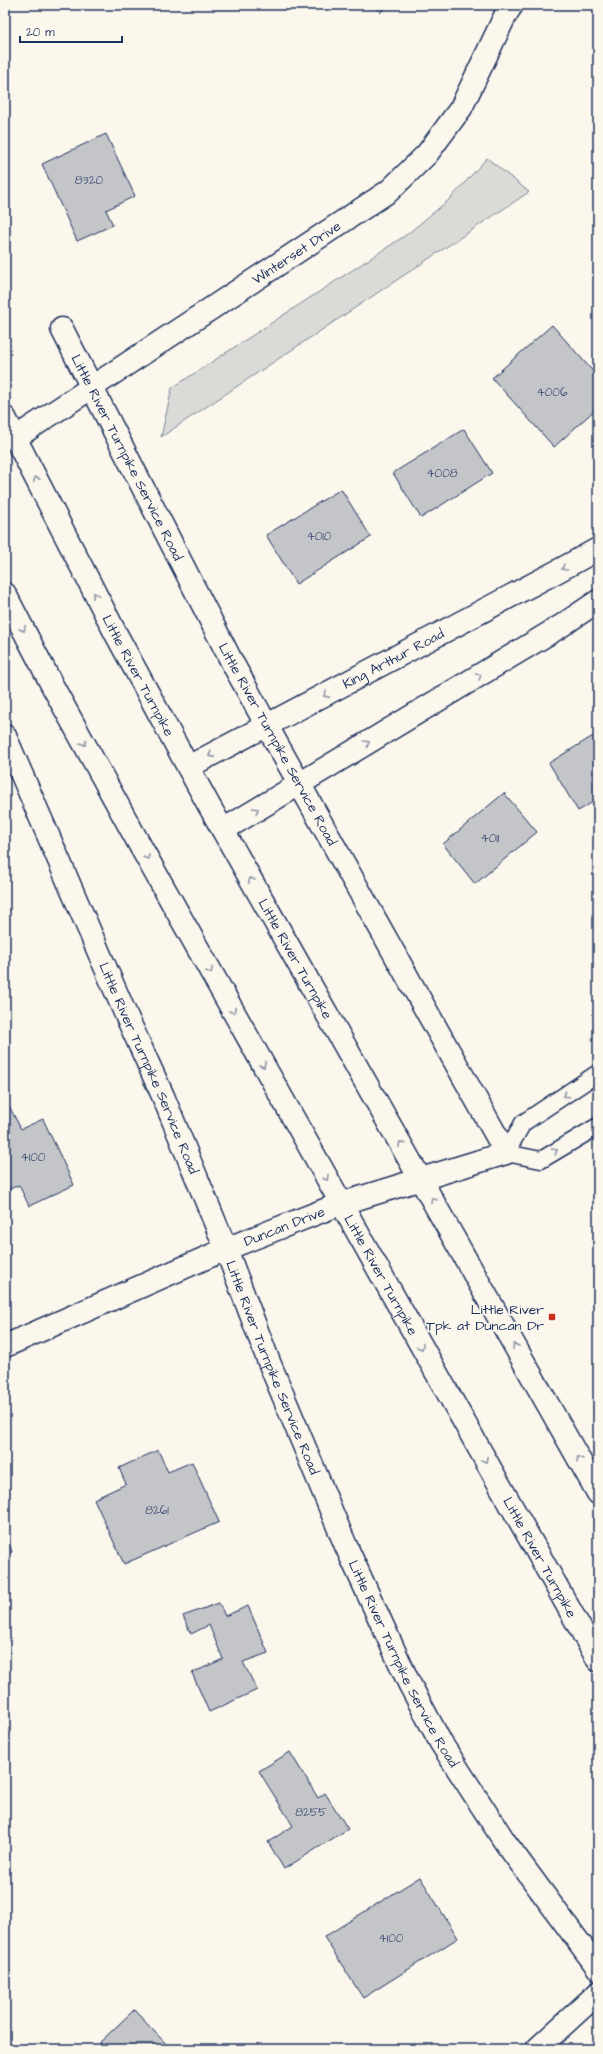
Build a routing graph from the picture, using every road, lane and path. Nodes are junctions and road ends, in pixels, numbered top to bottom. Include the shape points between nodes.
1 (512, 5) edge
2 (62, 330) dead end
3 (91, 388) junction
4 (5, 418) edge
5 (15, 438) junction
6 (598, 549) edge
7 (5, 594) edge
8 (598, 601) edge
9 (267, 726) junction
10 (5, 736) edge
11 (188, 767) junction
12 (299, 784) junction
13 (223, 830) junction
14 (598, 1073) edge
15 (598, 1126) edge
16 (506, 1153) junction
17 (420, 1178) junction
18 (340, 1204) junction
19 (226, 1250) junction
20 (5, 1346) edge
21 (598, 1493) edge
22 (598, 1660) edge
23 (598, 1968) edge
24 (598, 1993) edge
25 (537, 2049) edge

1 - 3 street, Winterset Drive via 461,108 427,154 388,191
2 - 3 street, Little River Turnpike Service Road
3 - 5 street, Winterset Drive
3 - 9 street, Little River Turnpike Service Road
4 - 5 street, Little River Turnpike
11 -> 5 street, Little River Turnpike via 112,627
6 -> 9 street, King Arthur Road
7 -> 18 street, Little River Turnpike via 56,692
12 -> 8 street
9 -> 11 street, King Arthur Road
9 - 12 street, Little River Turnpike Service Road
10 - 19 street, Little River Turnpike Service Road via 163,1096
11 - 13 street, Little River Turnpike
13 -> 12 street
12 - 16 street, Little River Turnpike Service Road
17 -> 13 street, Little River Turnpike
14 -> 16 lane via 523,1123
16 -> 15 lane via 541,1160
16 - 17 street, Duncan Drive
17 - 18 street, Duncan Drive
21 -> 17 street, Little River Turnpike
18 - 19 street, Duncan Drive
18 -> 22 street, Little River Turnpike
19 - 20 street, Duncan Drive
19 - 23 street, Little River Turnpike Service Road via 269,1362 337,1524 409,1683 441,1743 506,1842
24 - 25 street

